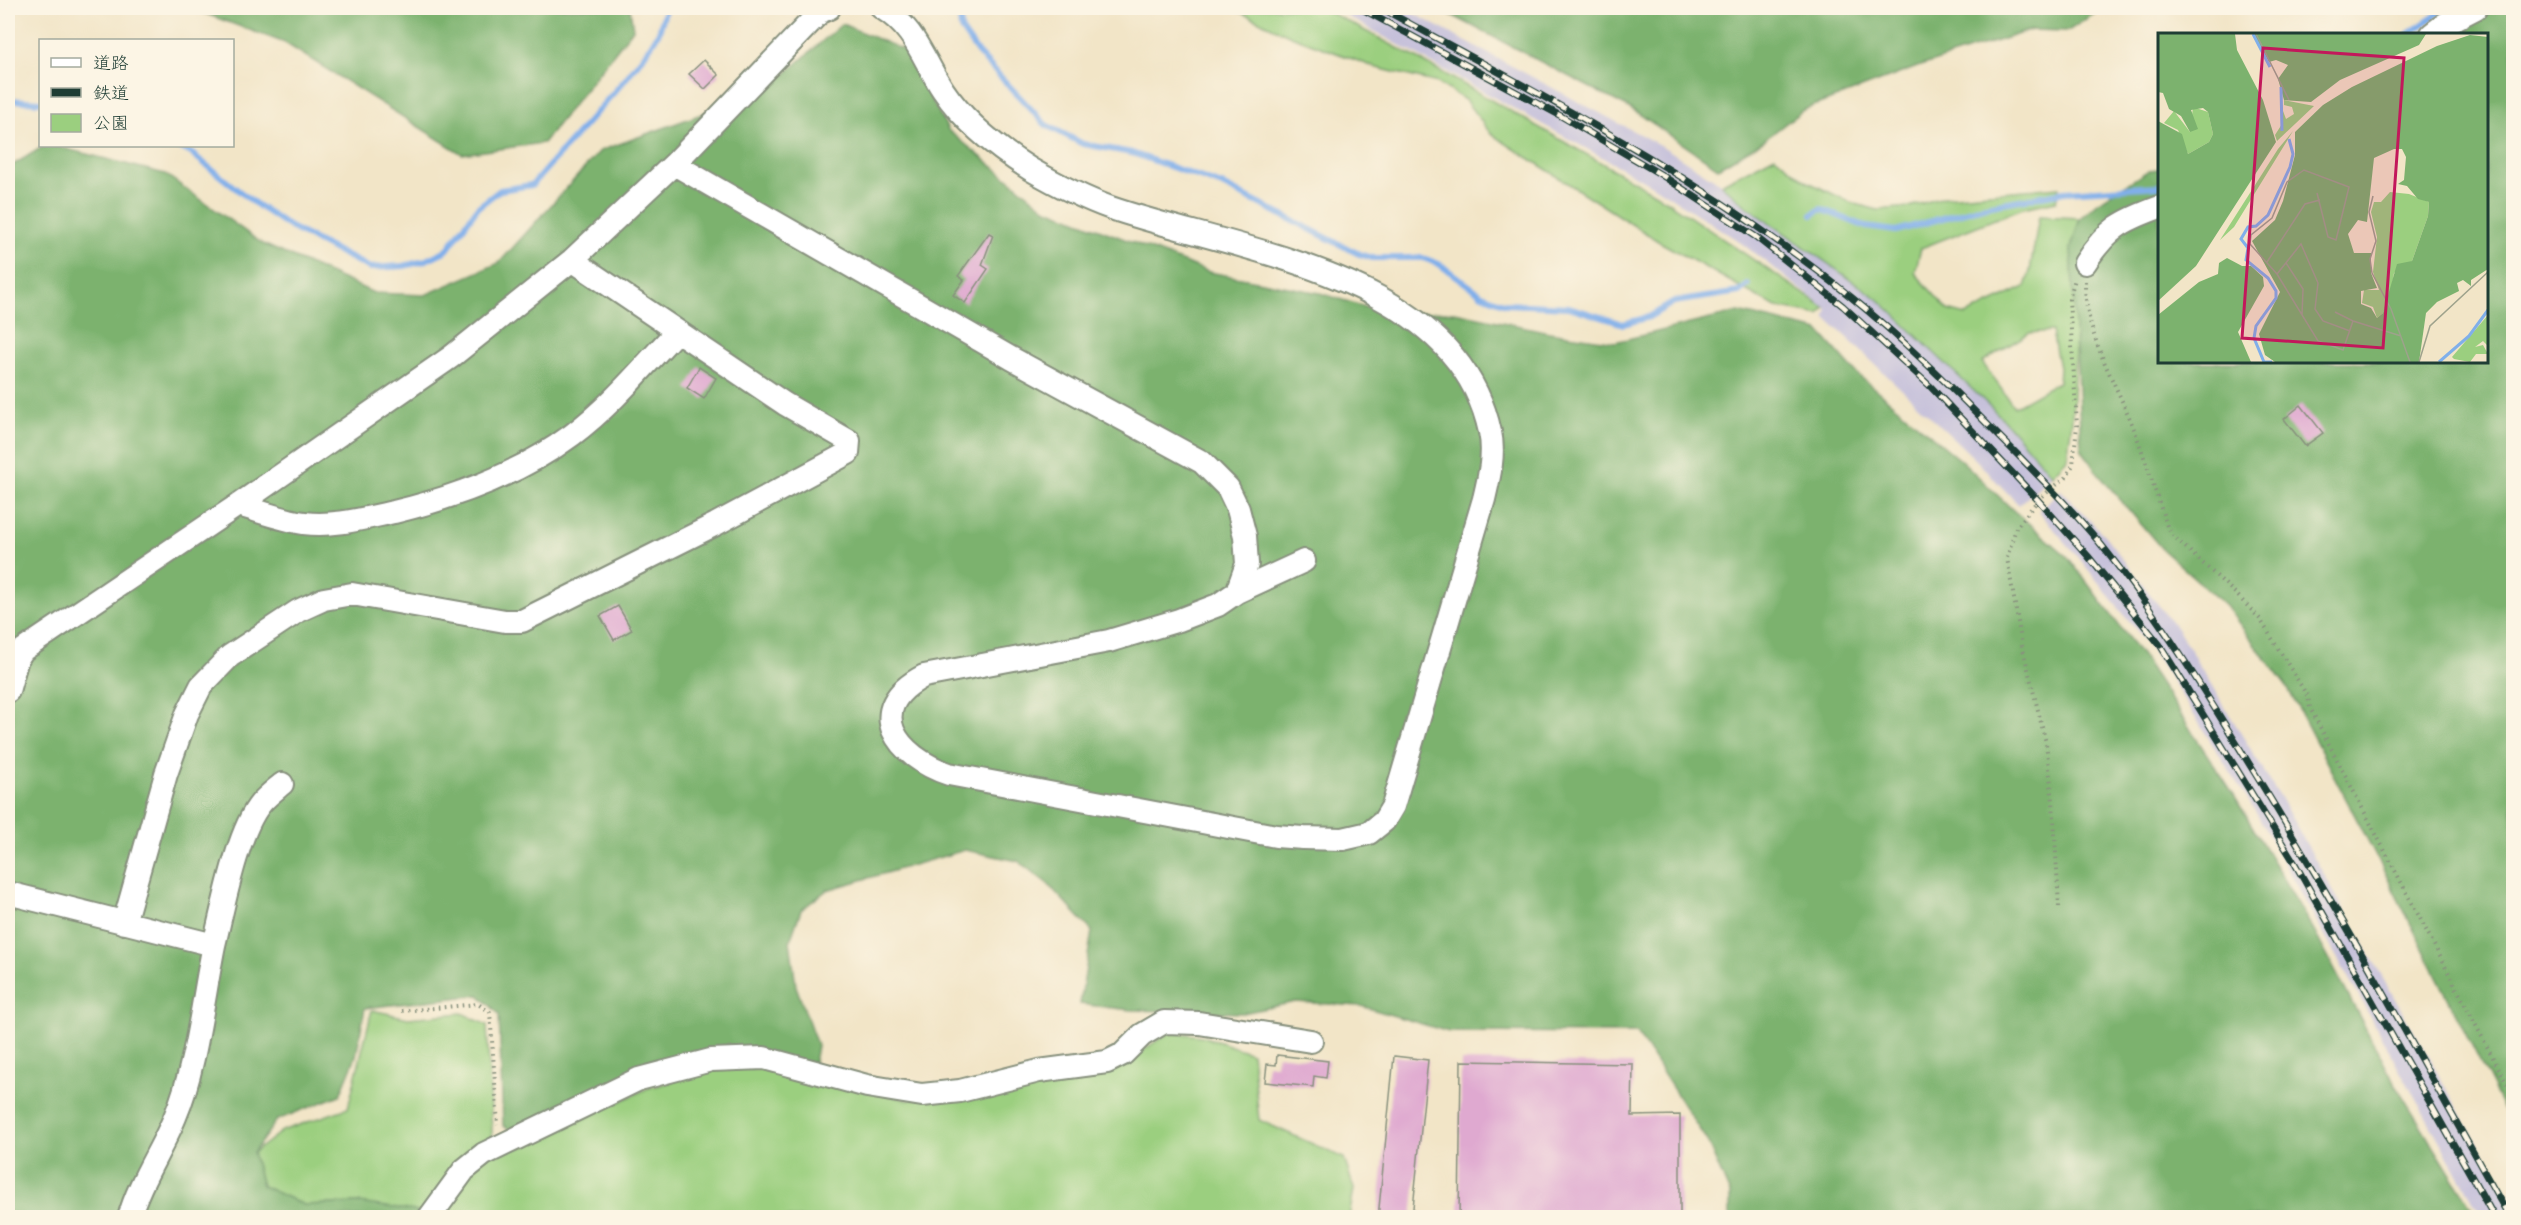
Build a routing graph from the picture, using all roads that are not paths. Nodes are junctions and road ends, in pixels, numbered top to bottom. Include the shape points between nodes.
1 (829, 8) edge
2 (882, 8) edge
3 (2476, 8) edge
4 (2433, 33) edge
5 (674, 164) junction
6 (2158, 208) edge
7 (572, 260) junction
8 (2085, 263) road end
9 (676, 332) junction
10 (238, 505) junction
11 (1304, 561) dead end
12 (1237, 592) junction
13 (8, 691) edge
14 (282, 784) dead end
15 (8, 892) edge
16 (124, 923) junction
17 (214, 945) junction
18 (1311, 1041) dead end
19 (129, 1218) edge
20 (429, 1218) edge

1 - 5 lane via 820,12
2 - 12 lane via 908,30 943,90 974,127 1059,187 1110,208 1320,270 1379,296 1414,318 1460,363 1480,399 1491,433 1491,465 1484,499 1393,806 1384,821 1369,833 1343,839 1276,836 949,774 920,762 893,736 891,704 924,676 1109,640 1179,620 1218,605
3 - 4 lane
5 - 7 lane
5 - 12 lane via 990,346 1202,462 1228,488 1238,509 1245,536 1246,564
6 - 8 lane via 2126,219 2098,244
7 - 9 lane
7 - 10 lane via 451,357
9 - 10 lane via 620,392 573,434 537,458 462,493 337,523 304,523
9 - 16 lane via 784,404 849,441 848,453 522,621 352,594 324,599 298,610 230,656 201,686 166,774
10 - 13 lane via 23,650
11 - 12 lane
14 - 17 lane via 260,804 245,834
15 - 16 lane
16 - 17 lane
17 - 19 lane via 185,1088
18 - 20 lane via 1199,1023 1164,1022 1107,1062 1039,1071 922,1095 867,1086 764,1058 711,1060 639,1079 484,1154 464,1170

